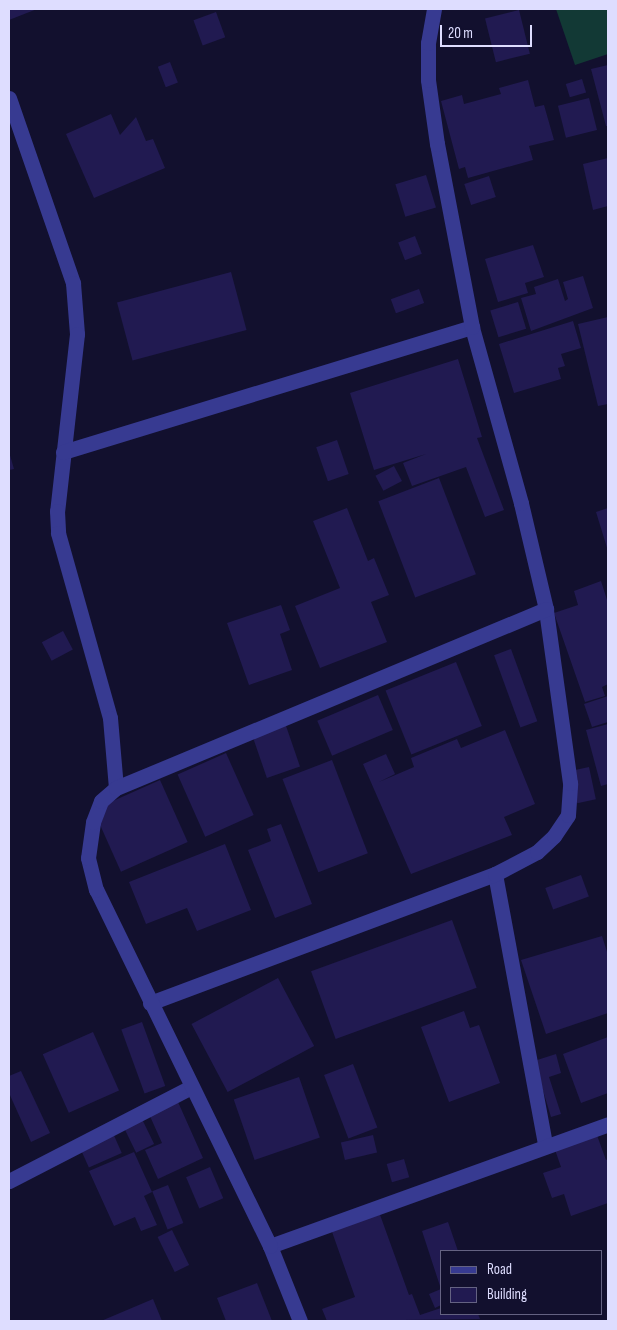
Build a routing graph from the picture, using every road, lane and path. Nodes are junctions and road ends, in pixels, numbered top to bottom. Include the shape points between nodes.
1 (434, 9) edge
2 (9, 98) edge
3 (472, 327) junction
4 (63, 452) junction
5 (546, 609) junction
6 (116, 788) junction
7 (495, 874) junction
8 (150, 1003) junction
9 (191, 1087) junction
10 (608, 1124) edge
11 (545, 1144) junction
12 (9, 1181) edge
13 (270, 1246) junction
14 (300, 1321) edge

1 - 3 street via 428,43 428,80
2 - 4 street via 73,282 77,334
3 - 4 street
3 - 5 street via 521,503
4 - 6 street via 58,533 110,718
5 - 6 street
5 - 7 street via 570,783 568,815 554,836 536,852
6 - 8 street via 101,801 93,822 88,858 96,890
7 - 8 street
7 - 11 street
8 - 9 street
9 - 12 street
9 - 13 street
10 - 11 street
11 - 13 street
13 - 14 street

